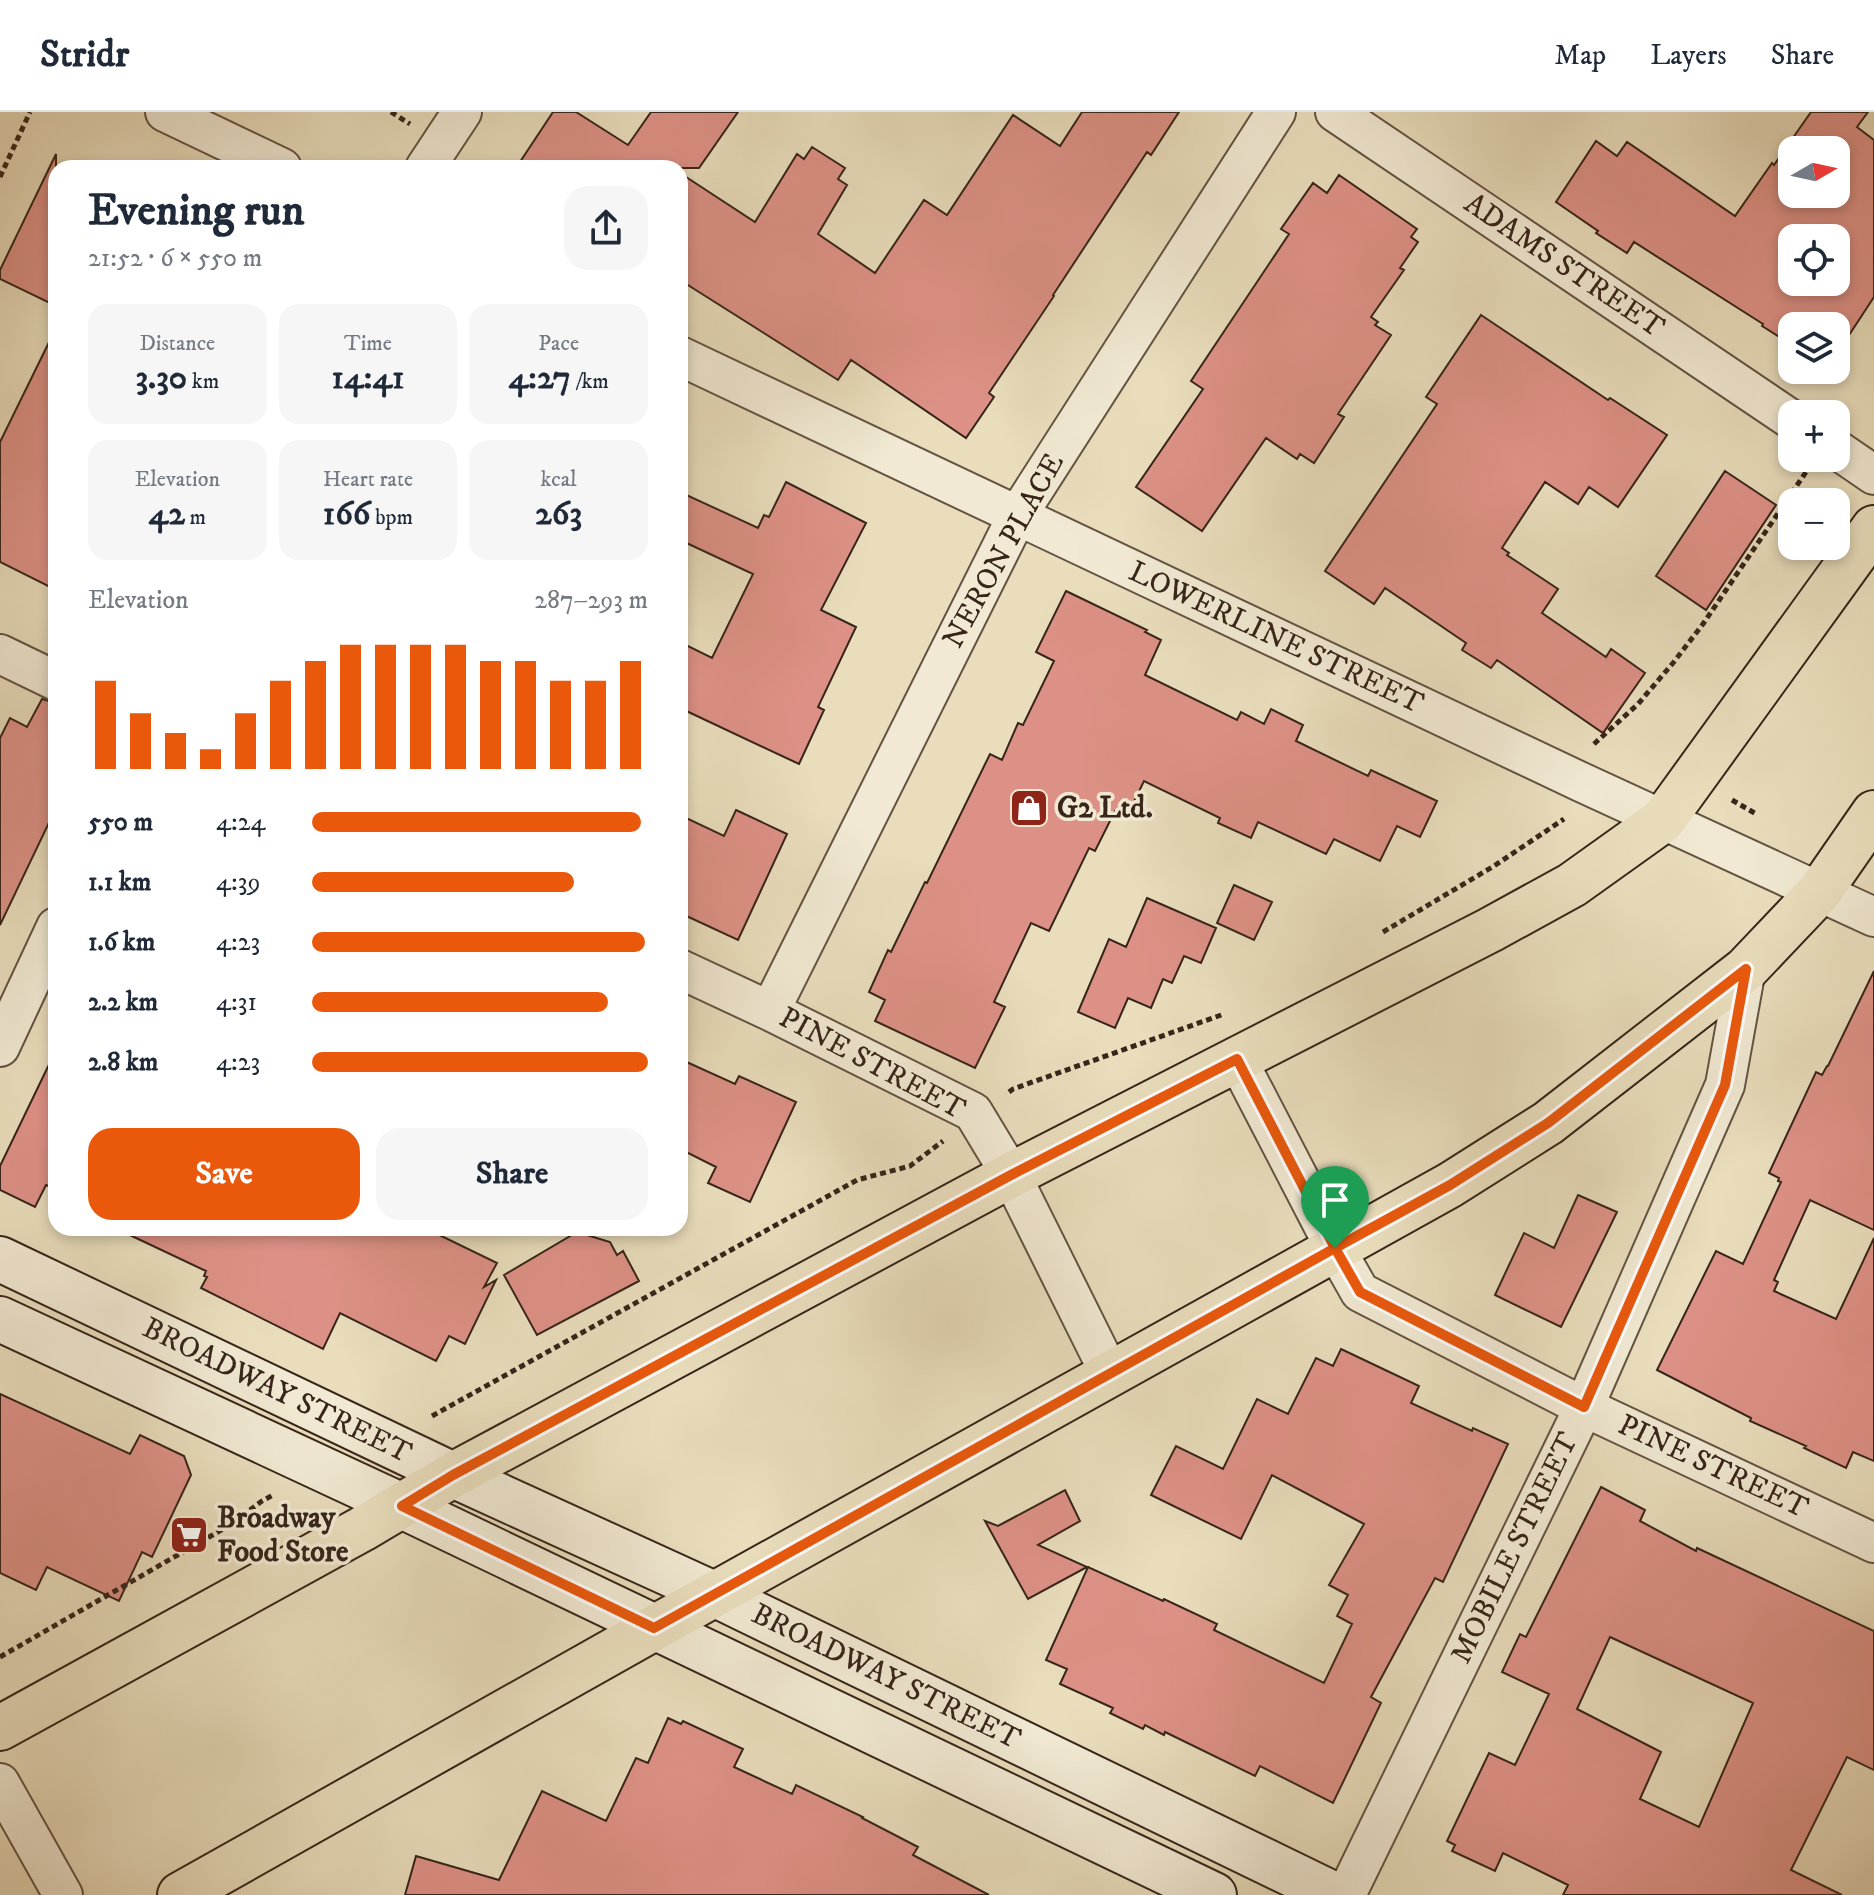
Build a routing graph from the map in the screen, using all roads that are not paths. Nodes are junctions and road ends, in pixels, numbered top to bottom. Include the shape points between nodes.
1 (165, 112) edge
2 (462, 112) edge
3 (1276, 112) edge
4 (1335, 112) edge
5 (265, 160) edge
6 (430, 160) edge
7 (688, 360) edge
8 (1778, 411) edge
9 (1850, 468) edge
10 (1874, 475) edge
11 (1017, 516) junction
12 (1874, 528) edge
13 (0, 654) edge
14 (48, 677) edge
15 (1874, 813) edge
16 (1663, 820) junction
17 (1820, 891) junction
18 (1874, 917) edge
19 (48, 944) edge
20 (1746, 969) junction
21 (688, 973) edge
22 (770, 1011) junction
23 (0, 1047) edge
24 (1237, 1059) junction
25 (1011, 1175) junction
26 (1335, 1248) junction
27 (0, 1259) edge
28 (0, 1319) edge
29 (1110, 1374) junction
30 (1584, 1407) junction
31 (453, 1475) junction
32 (402, 1506) junction
33 (1874, 1543) edge
34 (714, 1594) junction
35 (654, 1628) junction
36 (0, 1728) edge
37 (0, 1783) edge
38 (63, 1895) edge
39 (180, 1895) edge
40 (1214, 1895) edge
41 (1335, 1895) edge
42 (1346, 1895) edge

1 - 5 street
2 - 6 street
3 - 11 street, NERON PLACE
4 - 8 street, ADAMS STREET
7 - 11 street, LOWERLINE STREET
9 - 10 street
11 - 16 street, LOWERLINE STREET
11 - 22 street, NERON PLACE
12 - 16 main road
13 - 14 street
15 - 17 main road
16 - 17 street, LOWERLINE STREET
16 - 24 main road via 1572,885
17 - 18 street, LOWERLINE STREET
17 - 20 main road
19 - 23 street
20 - 26 main road via 1548,1123
20 - 30 street, MOBILE STREET via 1725,1085
21 - 22 street, PINE STREET
22 - 25 street, PINE STREET via 973,1112
24 - 25 main road
24 - 26 street, PINE STREET
25 - 29 street, PINE STREET
25 - 31 main road
26 - 29 main road
26 - 30 street, PINE STREET via 1360,1292
27 - 31 street, BROADWAY STREET
28 - 32 street, BROADWAY STREET
29 - 34 main road
30 - 33 street, PINE STREET
30 - 42 street, MOBILE STREET
31 - 32 main road
31 - 34 street, BROADWAY STREET
32 - 35 street, BROADWAY STREET
32 - 36 main road
34 - 35 main road
34 - 41 street, BROADWAY STREET
35 - 39 main road
35 - 40 street, BROADWAY STREET
37 - 38 street

